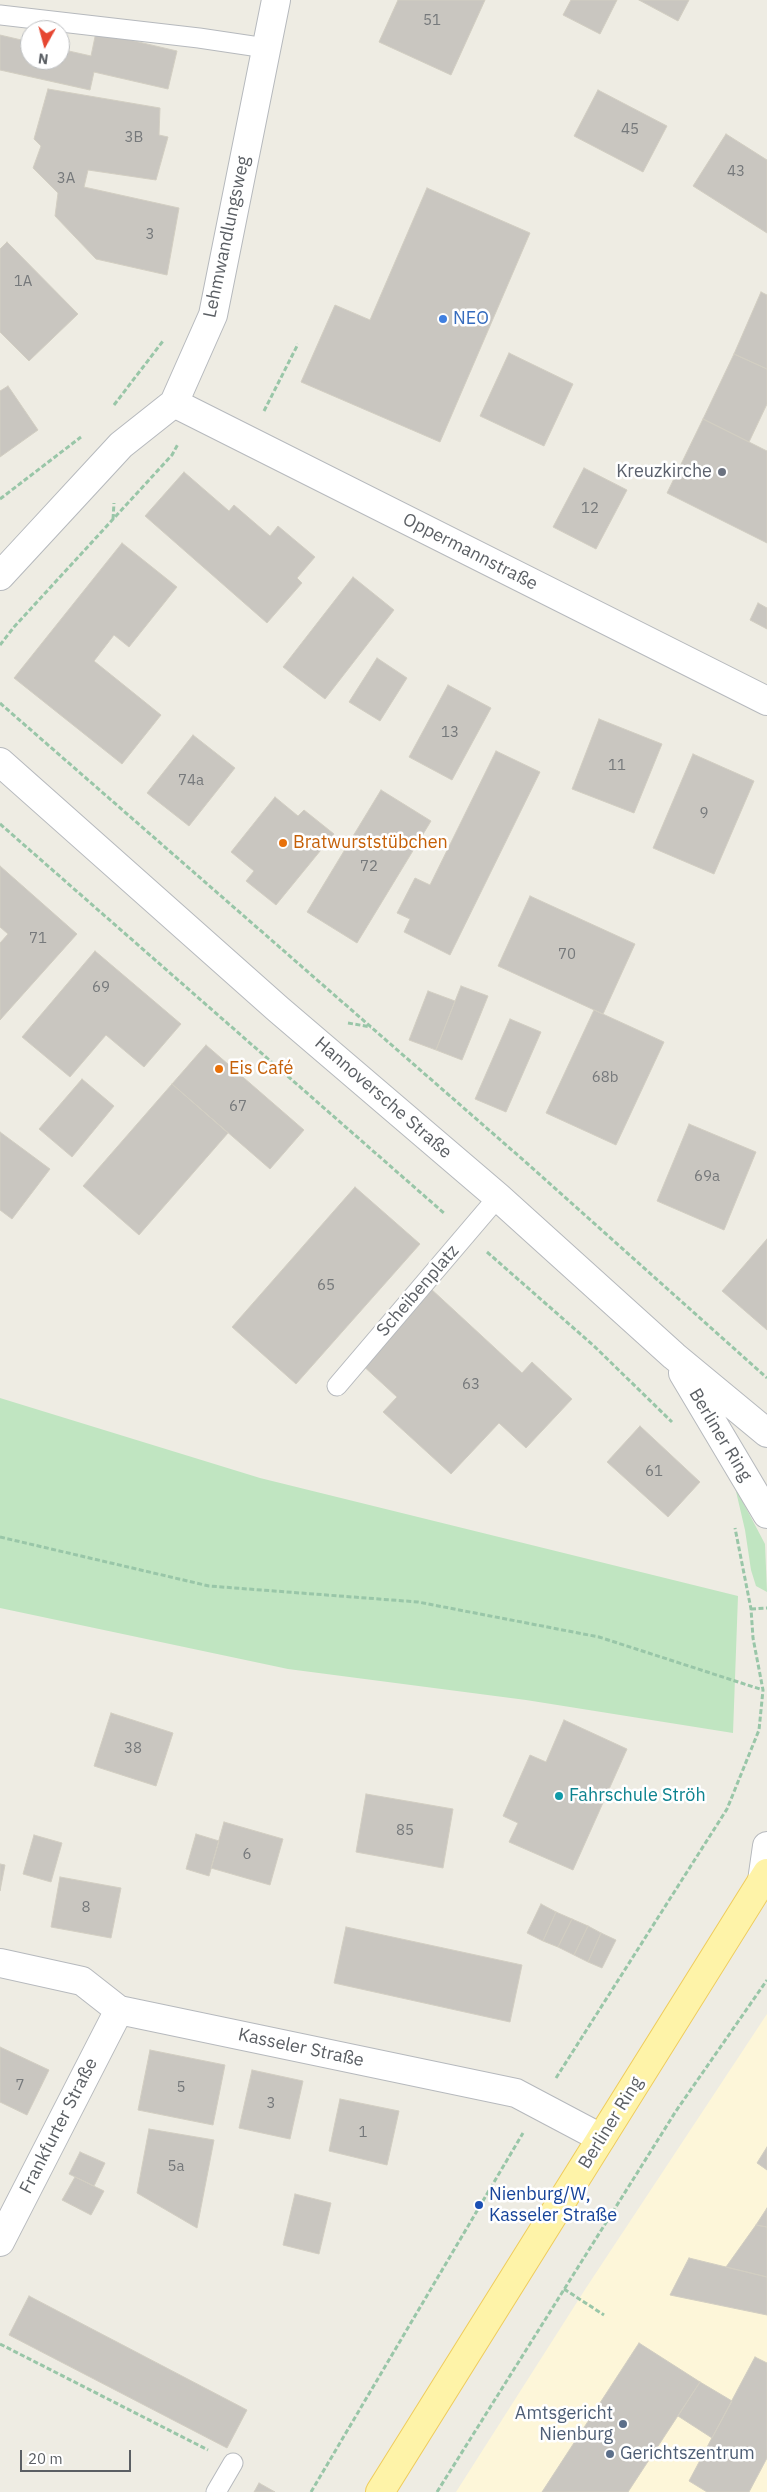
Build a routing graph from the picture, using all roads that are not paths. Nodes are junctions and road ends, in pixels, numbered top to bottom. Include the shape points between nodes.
1 (276, 0) edge
2 (0, 15) edge
3 (266, 48) junction
4 (184, 408) junction
5 (0, 576) edge
6 (767, 701) edge
7 (0, 762) edge
8 (498, 1197) junction
9 (674, 1356) junction
10 (337, 1386) dead end
11 (767, 1433) edge
12 (767, 1514) edge
13 (767, 1846) edge
14 (764, 1877) edge
15 (0, 1963) edge
16 (119, 2010) junction
17 (601, 2138) junction
18 (0, 2242) edge
19 (233, 2463) road end
20 (216, 2492) edge
21 (380, 2492) edge

1 - 3 street, Lehmwandlungsweg
2 - 3 lane
3 - 4 street, Lehmwandlungsweg via 213,315
4 - 5 street, Lehmwandlungsweg via 121,445
4 - 6 street, Oppermannstraße
7 - 8 street, Hannoversche Straße via 278,1009
8 - 9 street, Hannoversche Straße
8 - 10 lane, Scheibenplatz
9 - 11 street, Hannoversche Straße
9 - 12 street, Berliner Ring
13 - 14 street, Berliner Ring
14 - 17 main road, Berliner Ring
15 - 16 street, Kasseler Straße via 82,1981
16 - 17 street, Kasseler Straße via 516,2093
16 - 18 street, Frankfurter Straße
17 - 21 main road, Berliner Ring
19 - 20 lane

